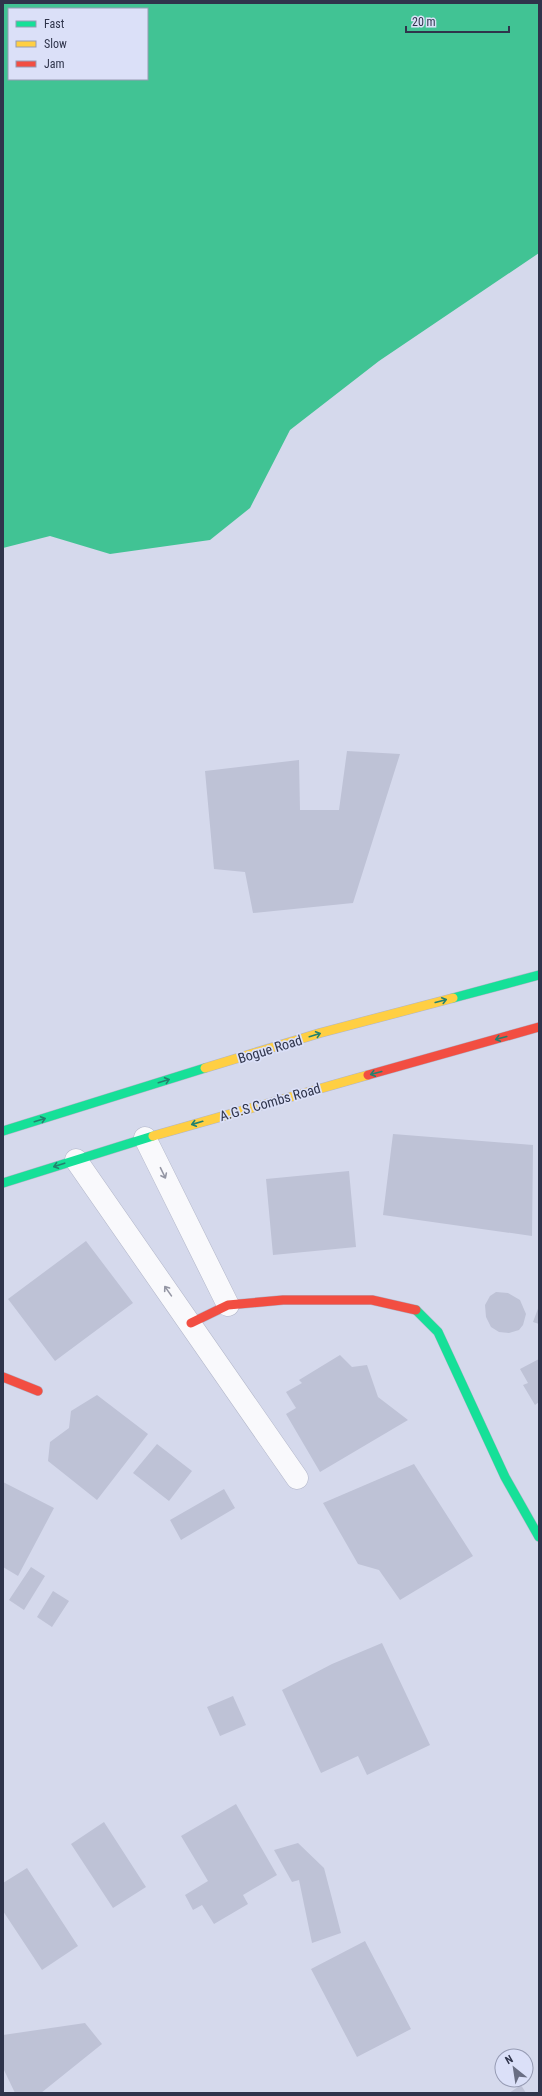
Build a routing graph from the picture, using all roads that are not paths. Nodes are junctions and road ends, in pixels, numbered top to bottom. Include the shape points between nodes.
1 (539, 975) edge
2 (539, 1027) edge
3 (3, 1131) edge
4 (145, 1138) junction
5 (76, 1160) junction
6 (3, 1183) edge
7 (228, 1304) junction
8 (191, 1323) junction
9 (3, 1376) edge
10 (38, 1390) dead end
11 (297, 1478) dead end
12 (539, 1537) edge

3 -> 1 main road, Bogue Road via 320,1033
2 -> 4 main road, A.G.S Combs Road
4 - 5 main road, A.G.S Combs Road
4 -> 7 street
5 -> 6 main road, A.G.S Combs Road
8 -> 5 street
7 - 8 main road
7 - 12 main road via 283,1300 372,1300 418,1310 438,1332 504,1477
8 - 11 street
9 - 10 main road

